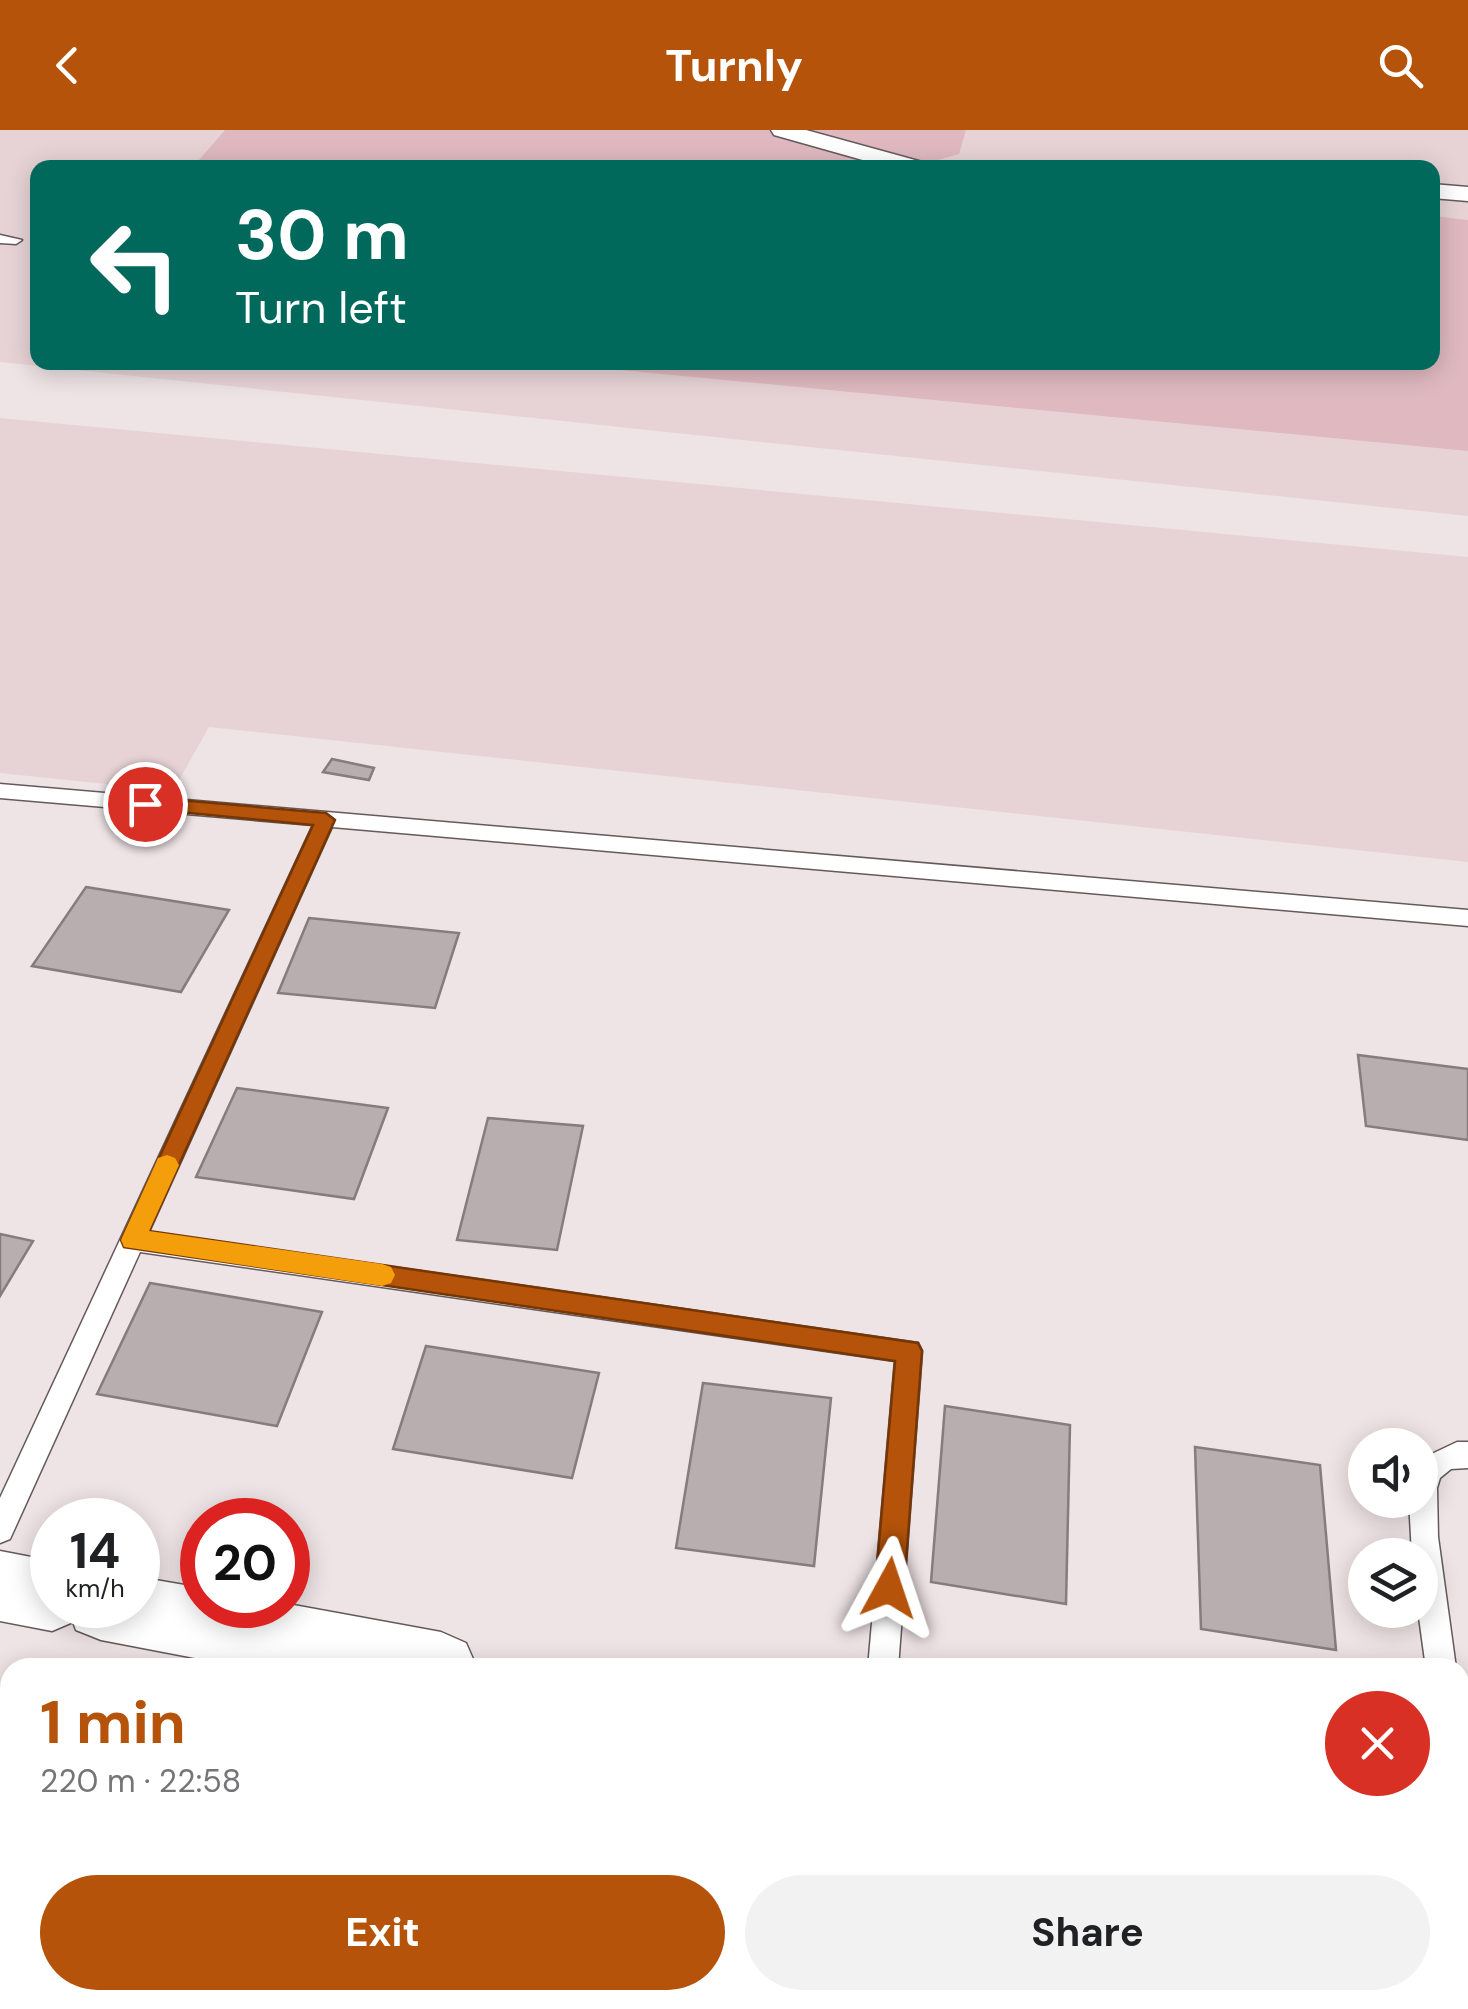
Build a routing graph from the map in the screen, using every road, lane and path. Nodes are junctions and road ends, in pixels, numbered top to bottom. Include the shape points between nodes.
1 (782, 130) edge
2 (889, 160) edge
3 (1440, 192) edge
4 (1468, 194) edge
5 (0, 239) edge
6 (16, 240) dead end
7 (0, 791) edge
8 (326, 820) junction
9 (1468, 918) edge
10 (133, 1240) junction
11 (1468, 1455) edge
12 (0, 1529) edge
13 (0, 1586) edge
14 (30, 1592) edge
15 (160, 1616) edge
16 (387, 1658) edge
17 (884, 1658) edge
18 (1441, 1658) edge

1 - 2 street
3 - 4 street
5 - 6 lane
7 - 8 lane
8 - 9 lane
8 - 10 lane
10 - 12 lane
10 - 17 lane via 909,1351
11 - 18 lane via 1442,1460 1427,1474 1421,1502
13 - 14 street
15 - 16 street

